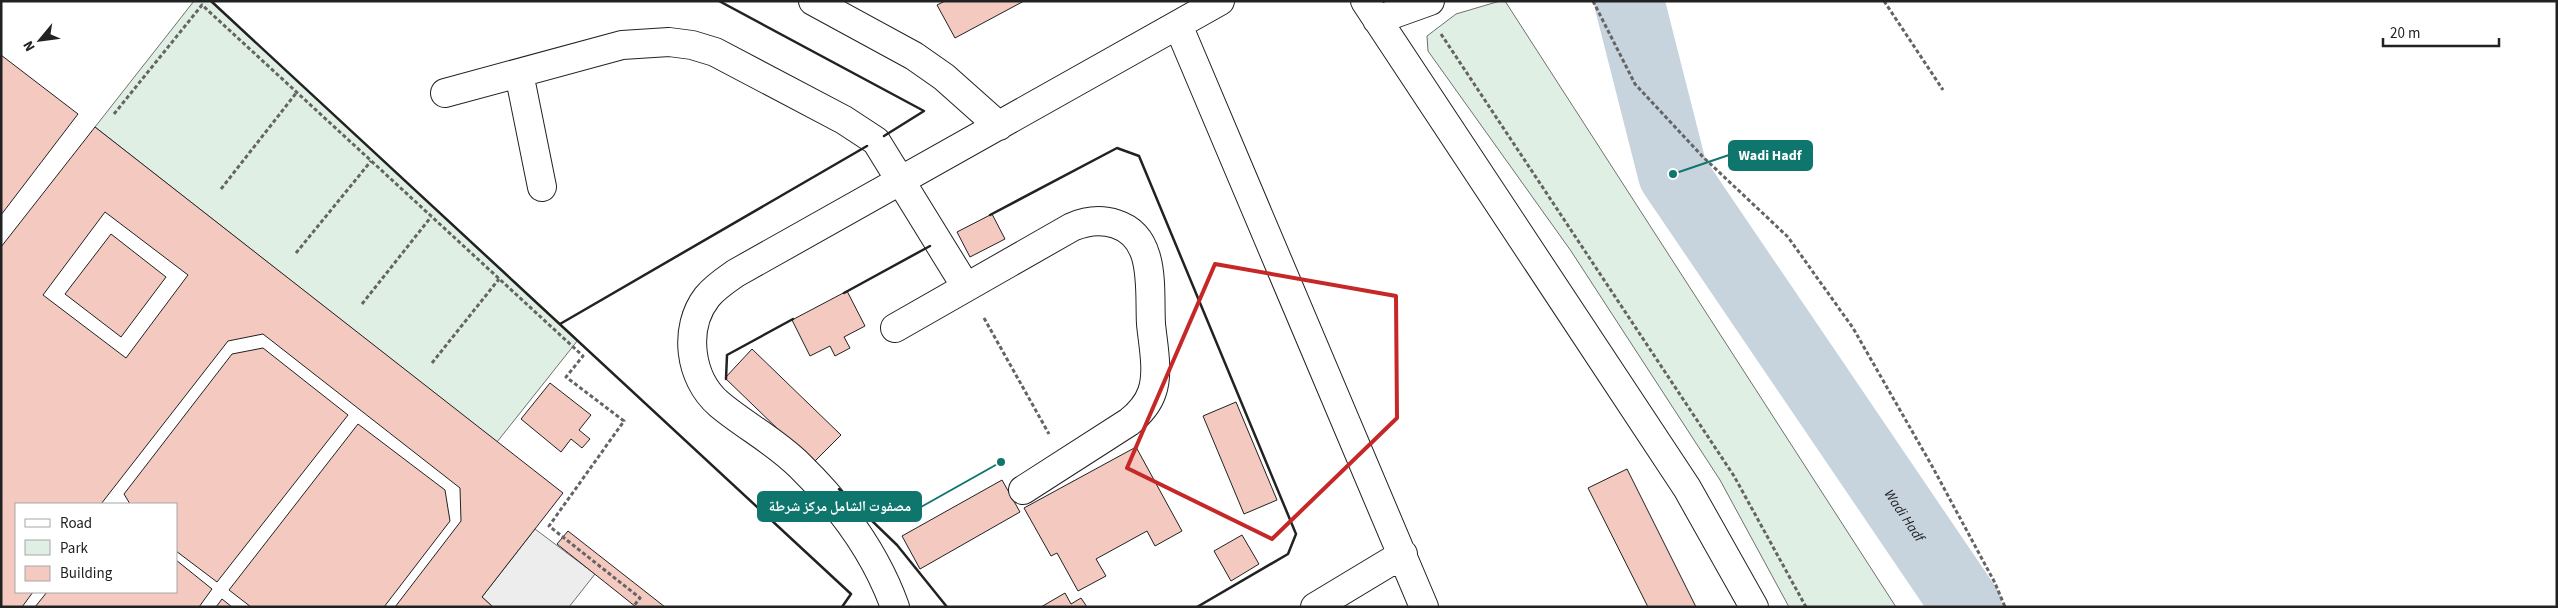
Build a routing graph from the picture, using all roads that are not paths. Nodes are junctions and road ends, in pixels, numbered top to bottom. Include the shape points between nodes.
1 (813, 1) edge
2 (1218, 2) edge
3 (1426, 3) edge
4 (1371, 10) edge
5 (1178, 24) junction
6 (518, 73) junction
7 (445, 93) dead end
8 (999, 126) junction
9 (900, 181) junction
10 (542, 188) dead end
11 (966, 287) junction
12 (895, 328) dead end
13 (1023, 490) dead end
14 (1403, 554) junction
15 (895, 607) edge
16 (1315, 607) edge
17 (1424, 607) edge
18 (1754, 607) edge

1 - 8 street via 914,56 944,77
2 - 5 street
3 - 4 street
4 - 18 street via 1687,488
5 - 8 street
5 - 14 street
6 - 7 street
6 - 9 street via 630,44 669,42 692,45 736,62 861,130 876,141
6 - 10 street
8 - 9 street
9 - 11 street
9 - 15 street via 720,284 697,315 692,353 706,390 719,404 769,439 828,496 875,564
11 - 12 street
11 - 13 street via 1062,232 1092,221 1113,223 1132,232 1140,240 1147,259 1154,373 1152,392 1139,414 1129,422
14 - 16 street
14 - 17 street

